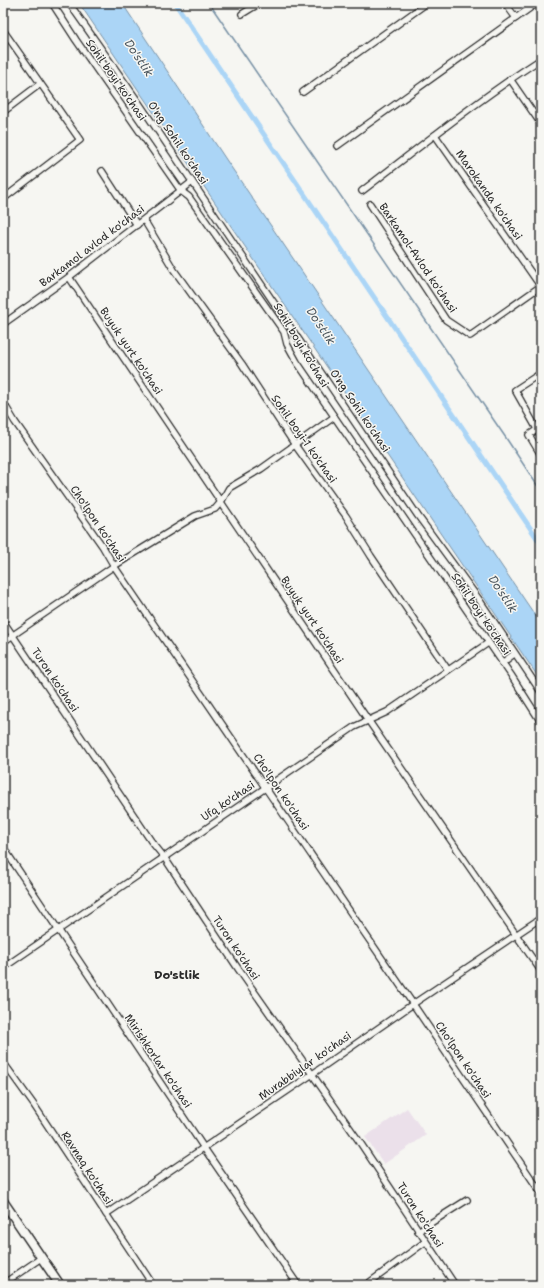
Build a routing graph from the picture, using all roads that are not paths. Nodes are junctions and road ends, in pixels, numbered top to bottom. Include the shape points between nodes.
1 (52, 3) edge
2 (69, 3) edge
3 (260, 3) edge
4 (427, 3) edge
5 (505, 3) edge
6 (537, 3) edge
7 (242, 14) dead end
8 (516, 18) junction
9 (3, 30) edge
10 (541, 59) edge
11 (510, 79) junction
12 (40, 84) junction
13 (303, 92) dead end
14 (3, 112) edge
15 (541, 124) edge
16 (435, 135) junction
17 (337, 146) dead end
18 (102, 171) dead end
19 (192, 182) junction
20 (180, 191) junction
21 (362, 191) dead end
22 (3, 199) edge
23 (370, 204) dead end
24 (144, 220) junction
25 (137, 226) junction
26 (69, 277) junction
27 (541, 287) edge
28 (3, 324) edge
29 (541, 372) edge
30 (3, 402) edge
31 (334, 417) junction
32 (539, 428) edge
33 (295, 445) junction
34 (541, 455) edge
35 (221, 502) junction
36 (114, 566) junction
37 (3, 621) edge
38 (13, 635) junction
39 (3, 642) edge
40 (488, 643) junction
41 (514, 654) junction
42 (502, 662) junction
43 (448, 670) junction
44 (541, 692) edge
45 (368, 720) junction
46 (541, 722) edge
47 (266, 787) junction
48 (3, 847) edge
49 (164, 857) junction
50 (541, 918) edge
51 (59, 930) junction
52 (517, 935) junction
53 (3, 968) edge
54 (541, 971) edge
55 (413, 1004) junction
56 (3, 1062) edge
57 (311, 1075) junction
58 (204, 1148) junction
59 (541, 1193) edge
60 (468, 1200) dead end
61 (3, 1201) edge
62 (106, 1214) junction
63 (418, 1231) junction
64 (425, 1242) junction
65 (42, 1258) junction
66 (3, 1284) edge
67 (60, 1285) edge
68 (153, 1285) edge
69 (298, 1285) edge
70 (366, 1285) edge
71 (454, 1285) edge

1 - 20 street, Sohil boyi ko'chasi
2 - 19 street, O'ng Sohil ko'chasi
3 - 7 street
4 - 13 street
5 - 8 street
6 - 8 street
8 - 17 street
9 - 12 street
10 - 11 street
11 - 15 street
11 - 16 street
12 - 14 street
12 - 22 street via 80,140
16 - 21 street
16 - 27 street, Marokanda ko'chasi
18 - 25 street
19 - 20 street, Barkamol avlod ko'chasi
19 - 41 street, O'ng Sohil ko'chasi
20 - 24 street, Barkamol avlod ko'chasi
20 - 31 street, Sohil boyi ko'chasi via 189,197 284,332 287,344 297,362
23 - 27 street, Barkamol-Avlod ko'chasi via 446,320 470,336
24 - 25 street, Barkamol avlod ko'chasi
24 - 33 street, Sohil boyi-1 ko'chasi via 174,270 242,364
25 - 26 street, Barkamol avlod ko'chasi
26 - 28 street, Barkamol avlod ko'chasi
26 - 35 street, Buyuk yurt ko'chasi
29 - 32 street via 515,390
30 - 36 street, Cho'lpon ko'chasi
31 - 33 street
31 - 40 street, Sohil boyi ko'chasi
32 - 34 street via 529,435
33 - 35 street via 229,488
33 - 43 street, Sohil boyi-1 ko'chasi via 346,516
35 - 36 street via 215,508 195,516
35 - 45 street, Buyuk yurt ko'chasi
36 - 38 street
36 - 47 street, Cho'lpon ko'chasi
37 - 38 street, Turon ko'chasi
38 - 39 street
38 - 49 street, Turon ko'chasi
40 - 42 street, Sohil boyi ko'chasi
40 - 43 street, Ufq ko'chasi
41 - 42 street
41 - 44 street, O'ng Sohil ko'chasi
42 - 46 street, Sohil boyi ko'chasi
43 - 45 street, Ufq ko'chasi via 387,712
45 - 47 street, Ufq ko'chasi
45 - 52 street, Buyuk yurt ko'chasi
47 - 49 street, Ufq ko'chasi
47 - 55 street, Cho'lpon ko'chasi
48 - 51 street, Mirishkorlar ko'chasi
49 - 51 street, Ufq ko'chasi
49 - 57 street, Turon ko'chasi
50 - 52 street, Murabbiylar ko'chasi
51 - 53 street, Ufq ko'chasi
51 - 58 street, Mirishkorlar ko'chasi
52 - 54 street, Buyuk yurt ko'chasi
52 - 55 street, Murabbiylar ko'chasi
55 - 57 street, Murabbiylar ko'chasi
55 - 59 street, Cho'lpon ko'chasi
56 - 62 street, Ravnaq ko'chasi
57 - 58 street, Murabbiylar ko'chasi
57 - 63 street, Turon ko'chasi via 359,1141
58 - 62 street, Murabbiylar ko'chasi
58 - 69 street, Mirishkorlar ko'chasi
60 - 63 street
61 - 65 main road
62 - 68 street, Ravnaq ko'chasi
63 - 64 street, Turon ko'chasi
64 - 70 street
64 - 71 street, Turon ko'chasi
65 - 66 street
65 - 67 main road

